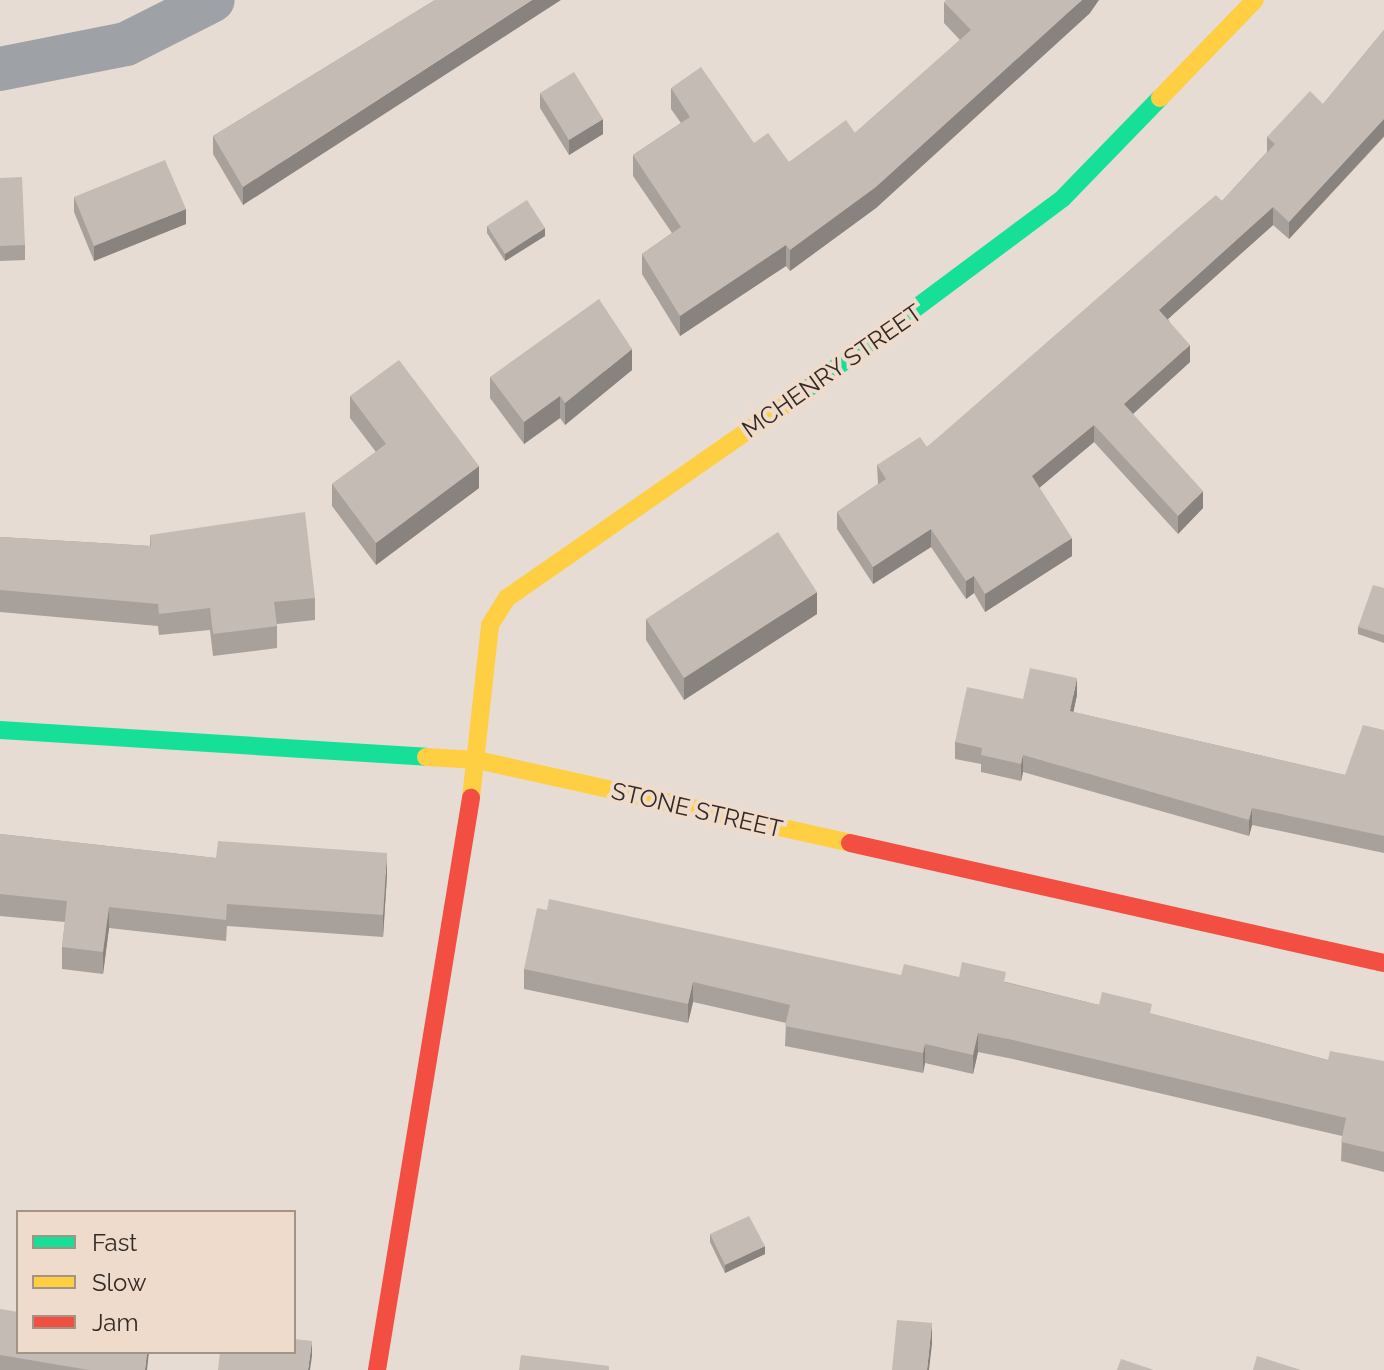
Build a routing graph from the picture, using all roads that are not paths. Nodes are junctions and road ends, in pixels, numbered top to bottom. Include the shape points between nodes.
1 (213, 0) edge
2 (1255, 0) edge
3 (0, 69) edge
4 (0, 730) edge
5 (477, 760) junction
6 (1384, 963) edge
7 (377, 1370) edge

1 - 3 street via 126,44
2 - 5 street, MCHENRY STREET via 1063,198 906,321 507,598 490,625
4 - 5 street, STONE STREET
5 - 6 street, STONE STREET
5 - 7 street, MCHENRY STREET

